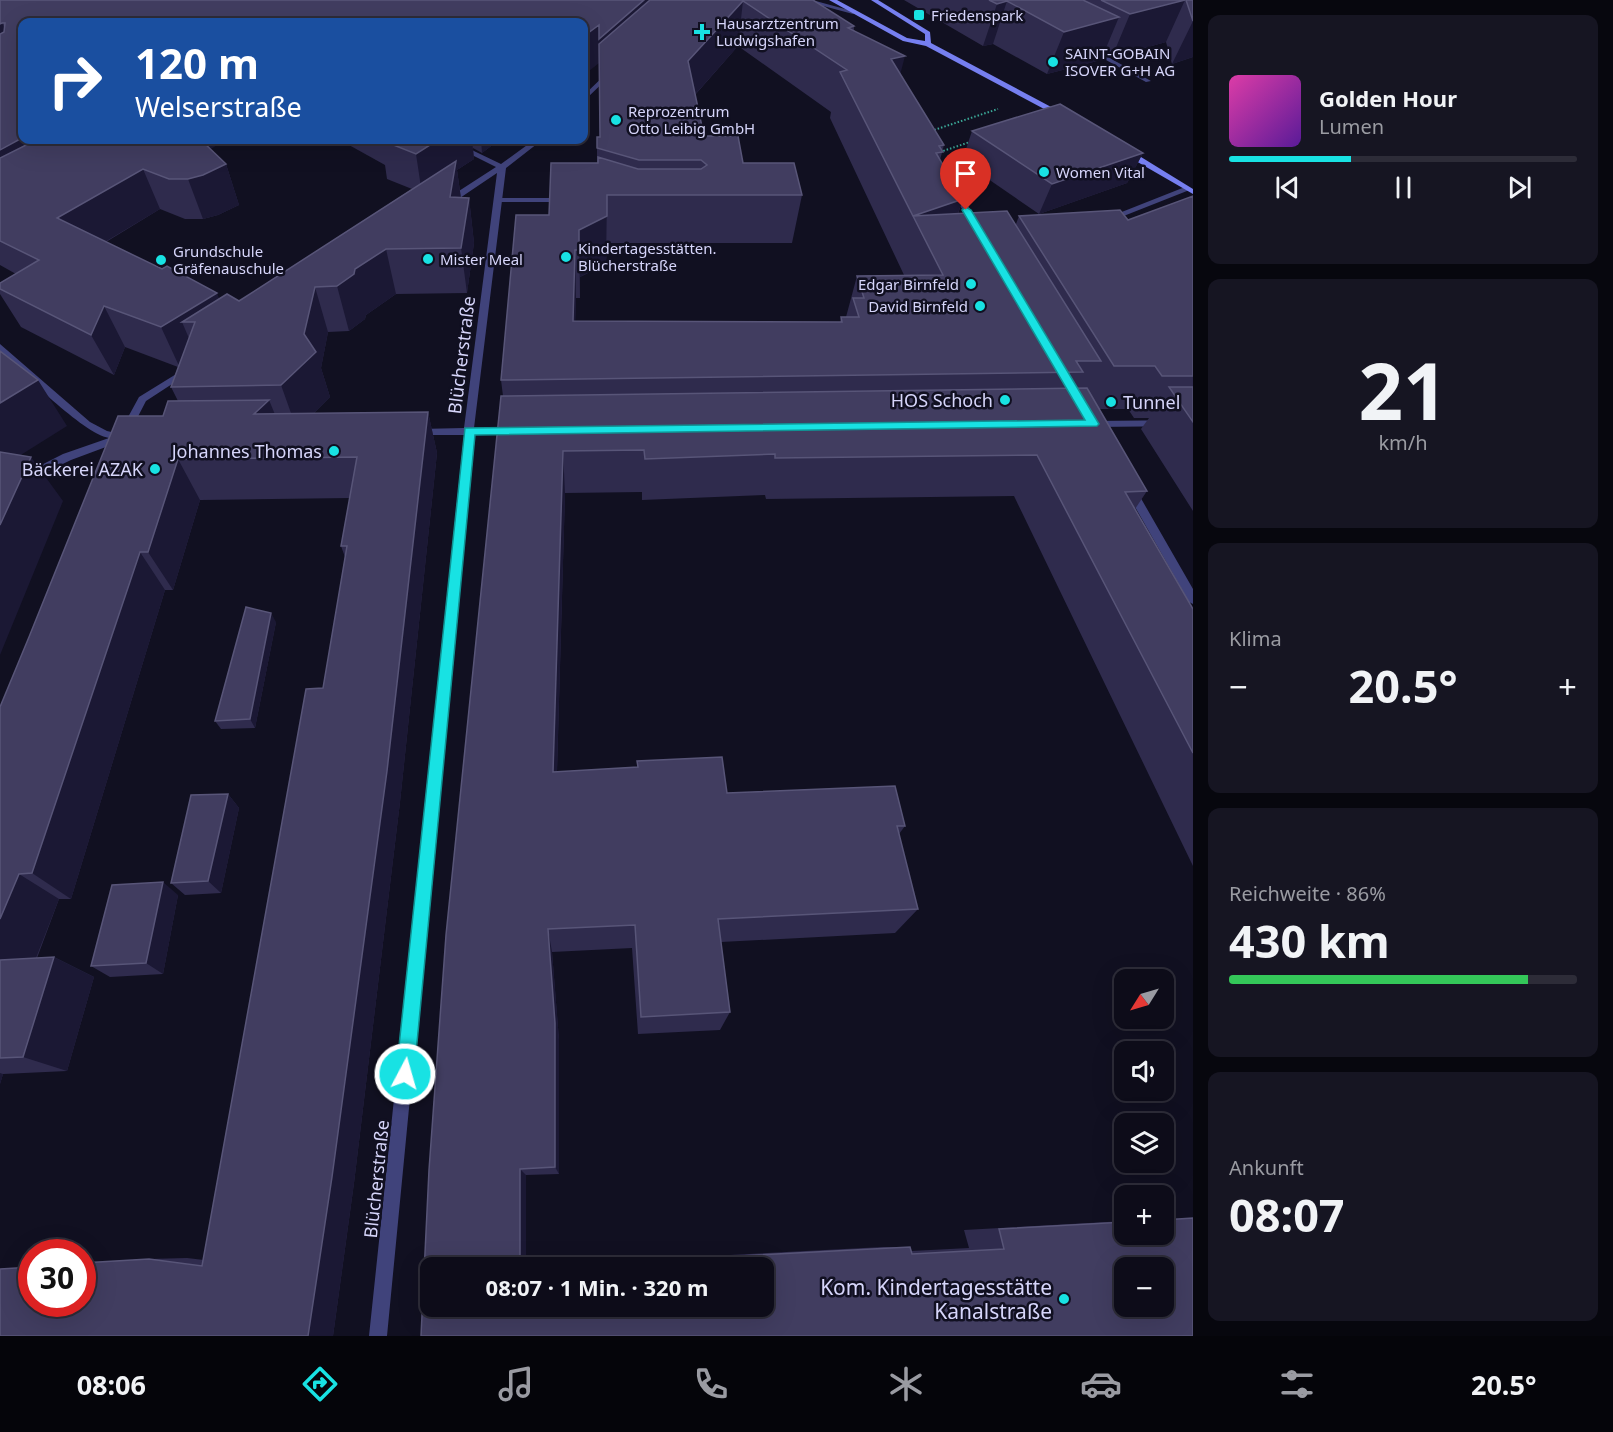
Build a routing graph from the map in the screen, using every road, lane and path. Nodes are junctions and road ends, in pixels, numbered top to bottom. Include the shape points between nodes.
1 (804, 0) edge
2 (832, 0) edge
3 (874, 0) edge
4 (853, 12) junction
5 (928, 44) junction
6 (1080, 44) edge
7 (621, 63) edge
8 (1148, 81) dead end
9 (588, 94) edge
10 (1033, 98) junction
11 (1069, 118) edge
12 (927, 124) edge
13 (979, 139) edge
14 (454, 144) edge
15 (533, 144) edge
16 (1119, 148) edge
17 (501, 167) junction
18 (955, 190) joint
19 (1191, 190) edge
20 (499, 200) junction
21 (575, 200) edge
22 (442, 206) edge
23 (1099, 223) edge
24 (985, 241) edge
25 (0, 347) edge
26 (192, 367) edge
27 (1087, 414) edge
28 (1193, 423) edge
29 (1081, 424) edge
30 (1093, 424) junction
31 (529, 430) edge
32 (469, 431) junction
33 (409, 432) edge
34 (1099, 434) edge
35 (134, 438) edge
36 (119, 443) junction
37 (1128, 486) edge
38 (0, 490) edge
39 (1193, 599) edge
40 (378, 1336) edge

1 - 4 street
2 - 4 street
3 - 5 street via 928,33
4 - 5 street via 905,40
5 - 10 street
6 - 8 street
7 - 9 street
10 - 11 street
10 - 12 path via 928,132
13 - 18 path via 934,154
14 - 17 street
15 - 17 street
16 - 19 street
17 - 20 street, Blücherstraße
17 - 22 street
18 - 24 street
19 - 23 street
20 - 21 street
20 - 32 street, Blücherstraße
25 - 36 street via 87,424
26 - 36 street via 142,399
27 - 30 street
28 - 30 street
29 - 30 street
30 - 34 street
31 - 32 street
32 - 33 street
32 - 40 street, Blücherstraße
35 - 36 street
36 - 38 street via 67,457
37 - 39 street

